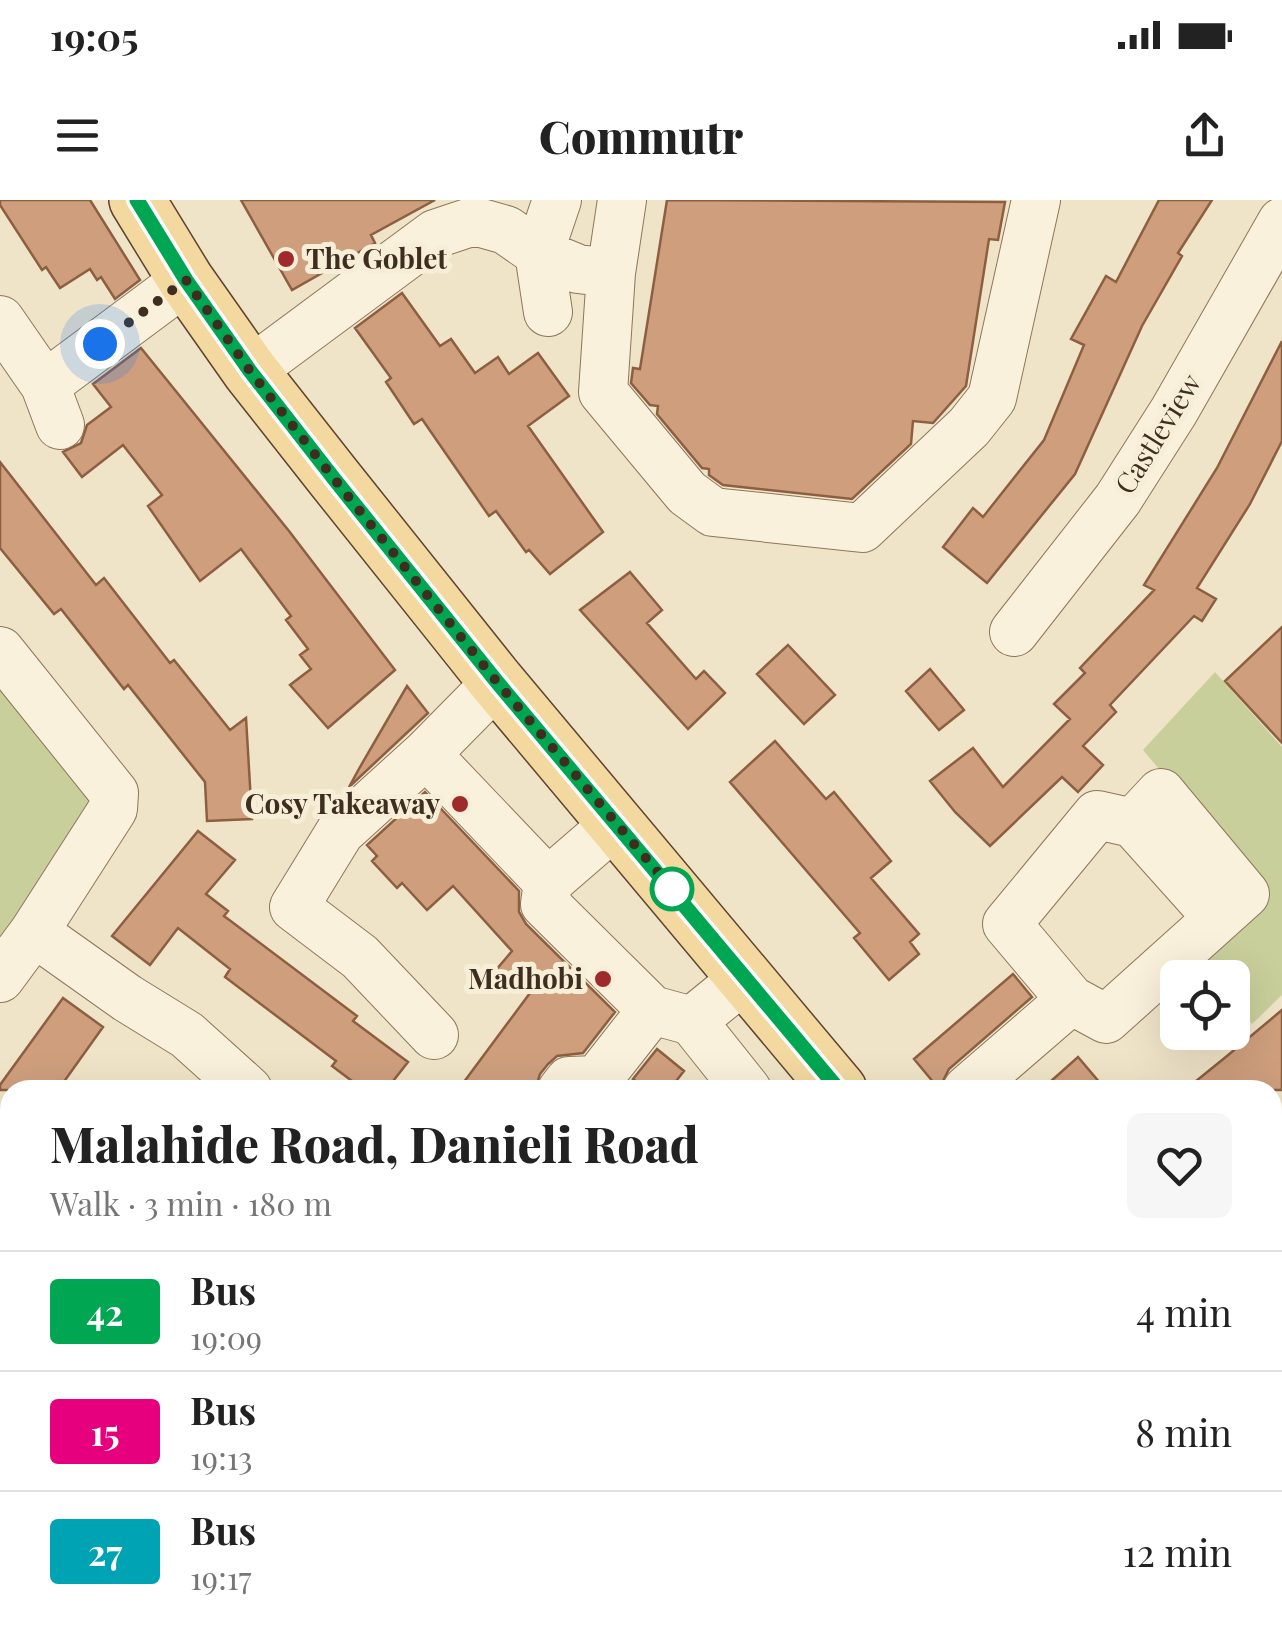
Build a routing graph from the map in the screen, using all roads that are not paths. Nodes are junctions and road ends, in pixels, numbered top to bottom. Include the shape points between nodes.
1 (137, 200) edge
2 (557, 200) edge
3 (622, 200) edge
4 (1036, 200) edge
5 (1282, 222) edge
6 (539, 252) junction
7 (611, 273) junction
8 (186, 280) junction
9 (548, 312) dead end
10 (0, 320) edge
11 (250, 371) junction
12 (1014, 632) dead end
13 (0, 652) edge
14 (497, 682) junction
15 (426, 754) junction
16 (616, 824) junction
17 (548, 882) junction
18 (34, 932) junction
19 (746, 976) junction
20 (0, 978) edge
21 (1071, 1000) junction
22 (672, 1016) junction
23 (434, 1035) dead end
24 (237, 1080) edge
25 (592, 1080) edge
26 (736, 1080) edge
27 (823, 1080) edge
28 (979, 1080) edge

1 - 8 main road
2 - 6 street
3 - 7 street
4 - 7 street via 992,398 862,528 713,512 687,493 602,392
5 - 12 street, Castleview via 1118,499
6 - 7 street via 578,269
6 - 9 street
6 - 11 street via 506,230 474,220 435,234
8 - 10 street via 52,405
8 - 11 main road
11 - 14 main road
13 - 18 street via 114,793 113,810
14 - 15 street
14 - 16 main road
15 - 17 street
15 - 23 street via 340,832 294,907 360,958
16 - 17 street
16 - 19 main road
17 - 22 street via 545,904
18 - 20 street
18 - 24 street via 188,1035
19 - 22 street
19 - 27 main road
21 - 21 street via 1008,924 1097,816 1132,823 1161,793 1246,894 1106,1019
21 - 28 street
22 - 25 street
22 - 26 street

